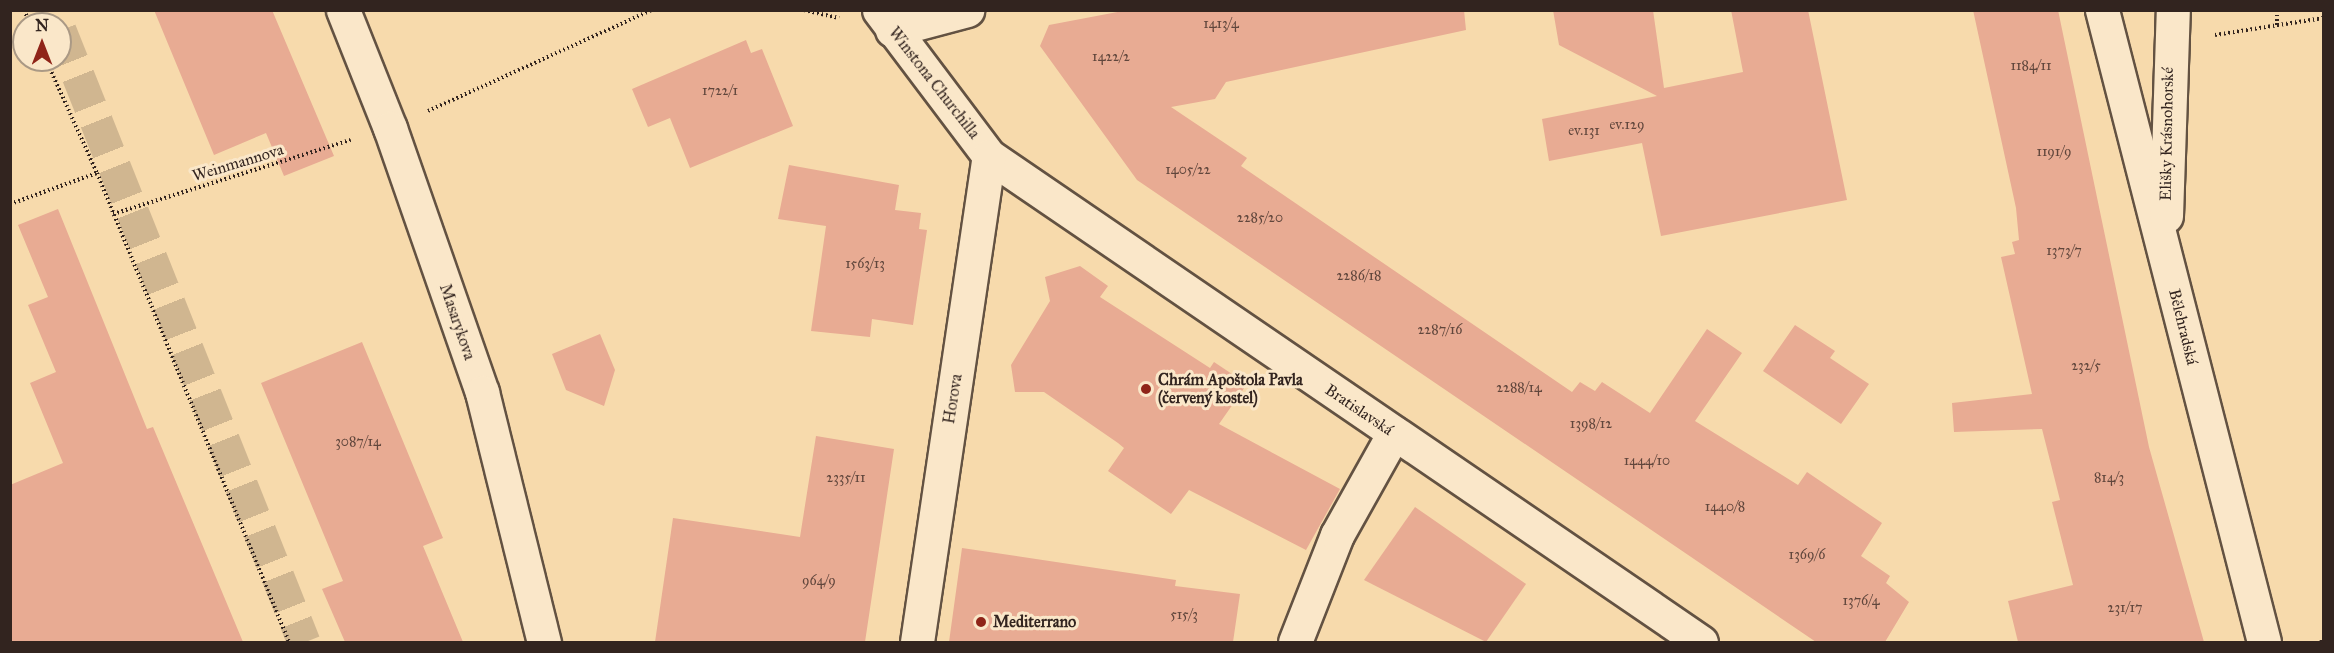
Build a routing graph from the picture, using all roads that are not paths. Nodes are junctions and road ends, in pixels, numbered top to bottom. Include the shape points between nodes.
1 (344, 10) edge
2 (967, 10) edge
3 (2102, 10) edge
4 (885, 20) edge
5 (2172, 26) edge
6 (989, 156) junction
7 (2165, 257) junction
8 (1394, 433) junction
9 (544, 642) edge
10 (916, 642) edge
11 (1295, 642) edge
12 (1701, 642) edge
13 (2264, 642) edge

1 - 9 street, Masarykova via 390,128 482,392
2 - 4 street
3 - 7 street, Bělehradská
4 - 6 street, Winstona Churchilla
5 - 7 street, Elišky Krásnohorské
6 - 8 street, Bratislavská
6 - 10 street, Horova
7 - 13 street, Bělehradská
8 - 11 street via 1336,536
8 - 12 street, Bratislavská

